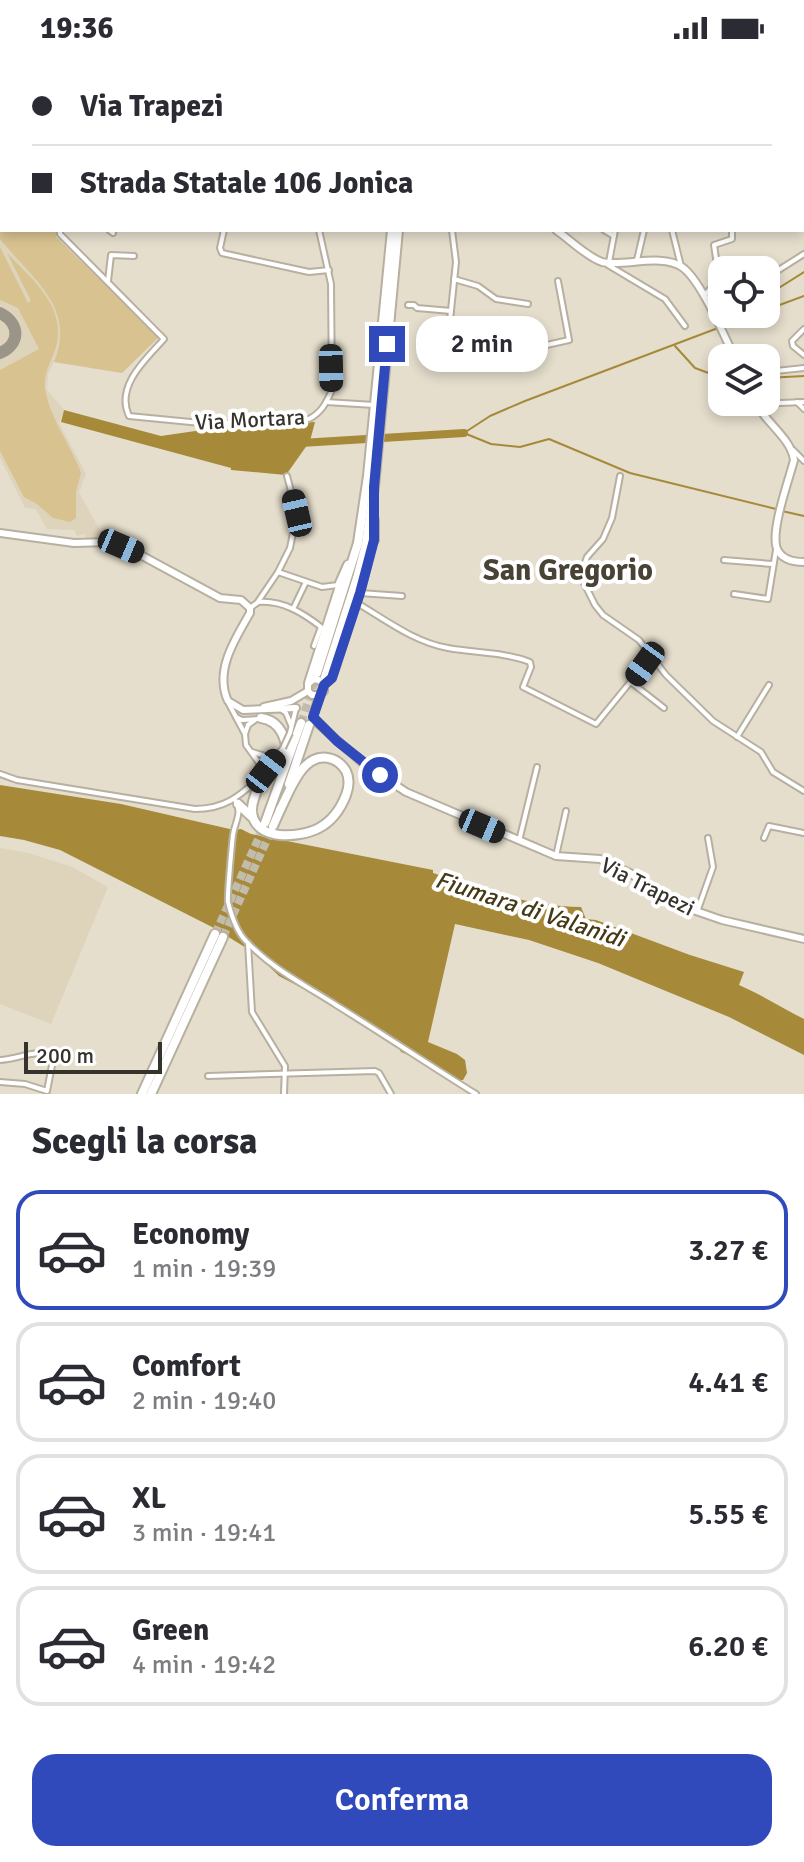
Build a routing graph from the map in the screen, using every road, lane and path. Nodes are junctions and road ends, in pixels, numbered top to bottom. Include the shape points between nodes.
1 (60, 232) edge
2 (224, 232) edge
3 (320, 232) edge
4 (395, 232) edge
5 (452, 232) edge
6 (559, 232) edge
7 (644, 232) edge
8 (672, 232) edge
9 (732, 232) edge
10 (614, 233) edge
11 (804, 254) edge
12 (134, 256) dead end
13 (637, 260) junction
14 (606, 262) junction
15 (681, 266) junction
16 (780, 269) edge
17 (329, 270) junction
18 (454, 279) junction
19 (108, 281) junction
20 (558, 281) dead end
21 (703, 297) junction
22 (528, 304) dead end
23 (408, 305) dead end
24 (708, 306) edge
25 (451, 311) junction
26 (685, 326) dead end
27 (804, 329) edge
28 (804, 355) edge
29 (804, 368) edge
30 (780, 371) edge
31 (326, 402) junction
32 (780, 402) edge
33 (797, 402) junction
34 (804, 402) edge
35 (804, 409) edge
36 (376, 411) junction
37 (766, 416) edge
38 (793, 450) junction
39 (804, 461) edge
40 (287, 476) dead end
41 (371, 476) junction
42 (620, 476) dead end
43 (374, 487) junction
44 (0, 533) edge
45 (374, 540) joint
46 (358, 543) junction
47 (777, 548) junction
48 (724, 560) dead end
49 (804, 562) edge
50 (772, 564) junction
51 (278, 572) junction
52 (306, 582) junction
53 (340, 583) junction
54 (322, 587) junction
55 (360, 593) junction
56 (734, 594) dead end
57 (402, 596) dead end
58 (334, 601) junction
59 (257, 603) junction
60 (357, 603) junction
61 (250, 608) junction
62 (293, 609) junction
63 (314, 646) dead end
64 (645, 664) dead end
65 (322, 678) junction
66 (632, 683) junction
67 (769, 685) dead end
68 (308, 688) junction
69 (319, 695) junction
70 (301, 696) junction
71 (228, 701) junction
72 (291, 701) junction
73 (296, 708) junction
74 (664, 708) dead end
75 (253, 710) junction
76 (282, 710) junction
77 (232, 711) junction
78 (261, 718) junction
79 (305, 724) tunnel mouth
80 (291, 730) junction
81 (245, 734) junction
82 (737, 737) junction
83 (282, 750) junction
84 (250, 751) junction
85 (537, 767) dead end
86 (0, 774) edge
87 (263, 774) junction
88 (804, 791) edge
89 (236, 802) junction
90 (276, 810) junction
91 (566, 811) dead end
92 (254, 818) junction
93 (269, 825) tunnel mouth
94 (804, 833) edge
95 (708, 838) dead end
96 (764, 838) dead end
97 (519, 841) junction
98 (556, 856) junction
99 (697, 912) junction
100 (804, 939) edge
101 (247, 945) junction
102 (0, 1060) edge
103 (286, 1072) junction
104 (208, 1076) dead end
105 (0, 1082) edge
106 (142, 1094) edge
107 (151, 1094) edge
108 (284, 1094) edge
109 (391, 1094) edge
110 (476, 1094) edge

1 - 19 street
2 - 17 street via 222,253 309,272
3 - 17 street, Via Mortara
4 - 36 highway
5 - 18 street
6 - 14 street
7 - 13 street
8 - 15 street
9 - 21 street via 732,239 714,245 719,278
10 - 14 street
11 - 16 street
12 - 19 street via 111,255
13 - 14 street
13 - 15 street
14 - 26 street via 665,299
15 - 21 street
17 - 31 street, Via Mortara via 332,390
18 - 22 street via 496,299
18 - 25 street
19 - 31 street, Via Mortara via 164,339 136,371 125,395 129,416 259,423 309,419
20 - 25 street via 569,336 563,342 453,366 446,359
21 - 24 street
23 - 25 street
27 - 28 street via 792,341
29 - 30 street
31 - 36 street
32 - 33 street
33 - 34 street
33 - 35 street
36 - 41 highway
37 - 38 street
38 - 39 street
38 - 47 street
40 - 51 street via 297,513 290,548
41 - 43 highway
41 - 46 highway
42 - 82 street via 612,518 587,557 583,581 603,615 639,640 683,694
43 - 45 highway
43 - 65 highway via 357,578
44 - 61 street via 109,542
45 - 55 street
46 - 53 highway
46 - 65 highway
47 - 49 street via 783,557
47 - 50 street
48 - 50 street
50 - 56 street via 768,599
51 - 52 street
51 - 59 street
52 - 54 street
52 - 62 street
53 - 54 street
53 - 58 street
54 - 58 street
55 - 57 street
55 - 60 street
58 - 68 street
59 - 61 street
59 - 62 street
60 - 65 street via 332,678
60 - 66 street via 419,640 530,662 523,687 596,724
61 - 71 street via 224,669
62 - 63 street via 321,627
64 - 66 street
65 - 68 street
65 - 69 street via 324,691
66 - 74 street
67 - 82 street
68 - 69 street
68 - 70 street
69 - 97 street, Via Trapezi via 314,720 374,771 406,792
70 - 72 street
70 - 73 street
71 - 75 street
71 - 77 street
72 - 73 street
72 - 75 street
73 - 76 street
73 - 80 street
75 - 76 street
76 - 80 street
77 - 78 street via 242,720
77 - 81 street
78 - 81 street via 250,723
78 - 90 highway via 277,725 286,746
79 - 90 highway
80 - 83 street, bridge
81 - 84 street
82 - 88 street via 761,752 773,772
83 - 84 street via 269,757
83 - 87 street
84 - 87 street
85 - 97 street
86 - 89 street via 195,809
87 - 89 street
87 - 92 highway via 252,805
89 - 92 highway
89 - 101 street via 239,815 228,901
90 - 92 highway via 309,763 327,758 344,768 349,783 344,800 319,828 285,835 266,831
90 - 93 highway
91 - 98 street
94 - 96 street via 769,826
95 - 99 street via 713,867
97 - 98 street, Via Trapezi
98 - 99 street, Via Trapezi via 600,859 670,902
99 - 100 street, Via Trapezi
101 - 103 street via 252,1012
101 - 110 street via 288,977
102 - 105 street via 27,1054 52,1054 54,1059 47,1091
103 - 104 street
103 - 108 street
103 - 109 street via 375,1071
106 - 107 highway via 219,936

